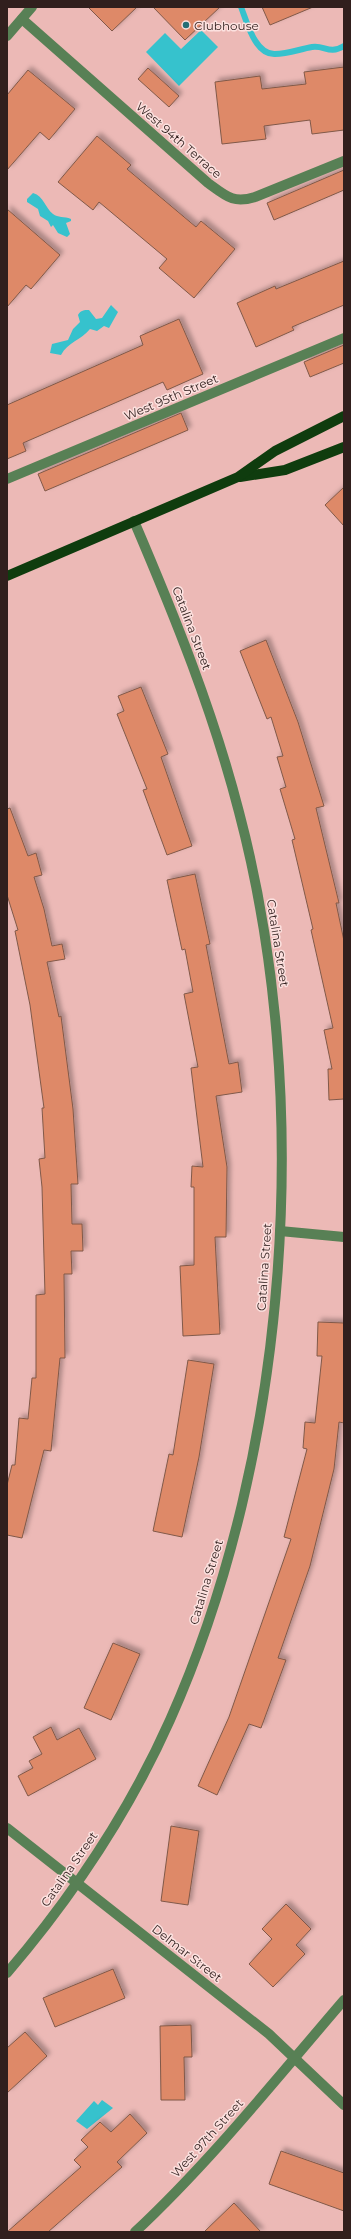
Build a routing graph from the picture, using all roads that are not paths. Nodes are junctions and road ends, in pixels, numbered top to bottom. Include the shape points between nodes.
1 (32, 7) edge
2 (22, 19) junction
3 (7, 36) edge
4 (344, 161) edge
5 (344, 338) edge
6 (344, 416) edge
7 (344, 447) edge
8 (238, 477) junction
9 (7, 479) edge
10 (134, 521) junction
11 (7, 576) edge
12 (280, 1231) junction
13 (344, 1237) edge
14 (7, 1828) edge
15 (76, 1883) junction
16 (7, 1973) edge
17 (344, 2000) edge
18 (295, 2057) junction
19 (344, 2105) edge
20 (135, 2232) edge

1 - 2 street
2 - 3 street
2 - 4 street, West 94th Terrace via 208,183 234,200 243,201 255,197
5 - 9 street, West 95th Street
6 - 8 main road via 275,451
7 - 8 main road via 285,470
8 - 10 main road
10 - 11 main road
10 - 12 street, Catalina Street via 183,637 215,726 240,814 260,907 275,1013 280,1084
12 - 13 street
12 - 15 street, Catalina Street via 274,1312 260,1416 243,1502 220,1586 196,1658 169,1722 124,1809
14 - 15 street, Delmar Street
15 - 16 street, Catalina Street via 38,1936
15 - 18 street, Delmar Street
17 - 18 street, West 97th Street
18 - 19 street, Delmar Street
18 - 20 street, West 97th Street via 210,2154

